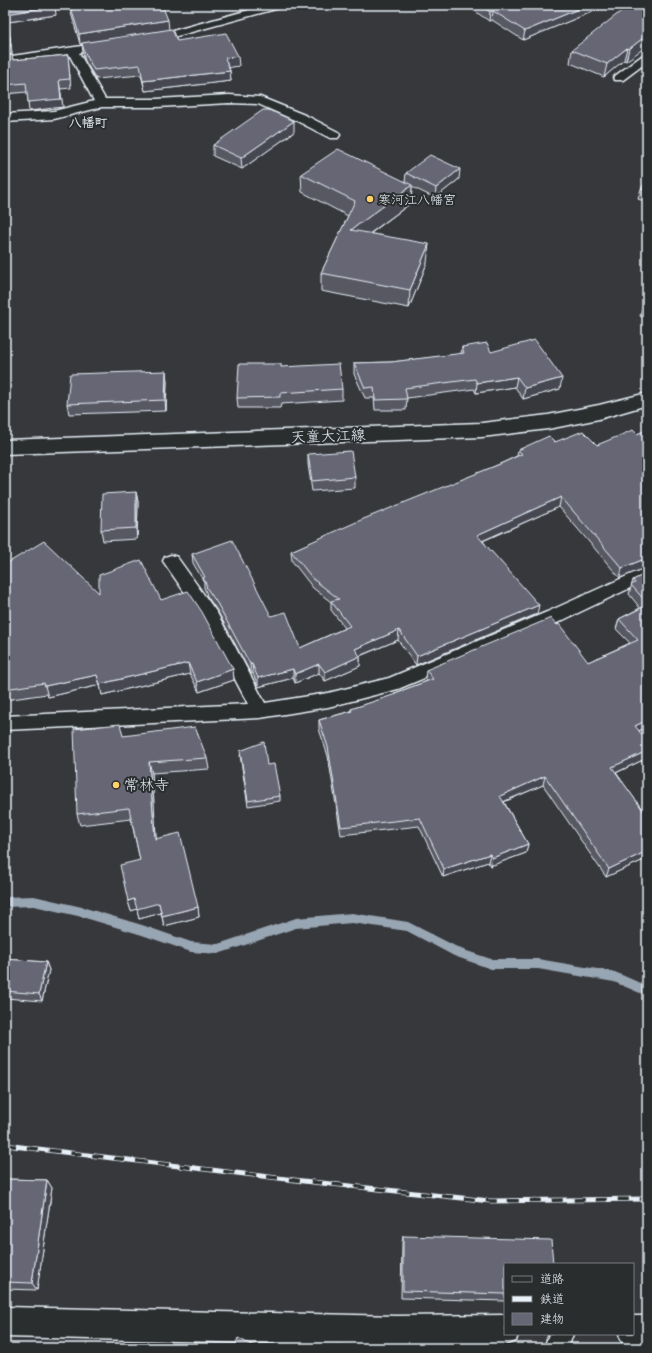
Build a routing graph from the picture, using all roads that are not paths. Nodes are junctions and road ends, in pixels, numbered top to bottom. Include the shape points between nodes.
1 (279, 5) edge
2 (142, 40) edge
3 (95, 47) edge
4 (72, 50) junction
5 (647, 57) edge
6 (5, 60) edge
7 (619, 78) dead end
8 (101, 103) junction
9 (5, 118) edge
10 (334, 135) dead end
11 (647, 399) edge
12 (5, 447) edge
13 (171, 561) dead end
14 (647, 573) edge
15 (260, 711) junction
16 (5, 723) edge
17 (5, 1322) edge
18 (504, 1330) edge
19 (634, 1331) edge
20 (647, 1331) edge
21 (561, 1335) edge
22 (556, 1348) edge

1 - 2 lane via 166,36
3 - 4 lane
4 - 6 lane
4 - 8 lane
5 - 7 lane
8 - 9 lane via 80,111 58,115
8 - 10 lane via 229,99 260,101 304,119
11 - 12 main road, 天童大江線 via 548,422 482,430
13 - 15 lane via 211,618
14 - 15 lane via 553,617 392,684 328,700
15 - 16 lane
17 - 18 main road via 396,1331
19 - 20 main road
21 - 22 lane

